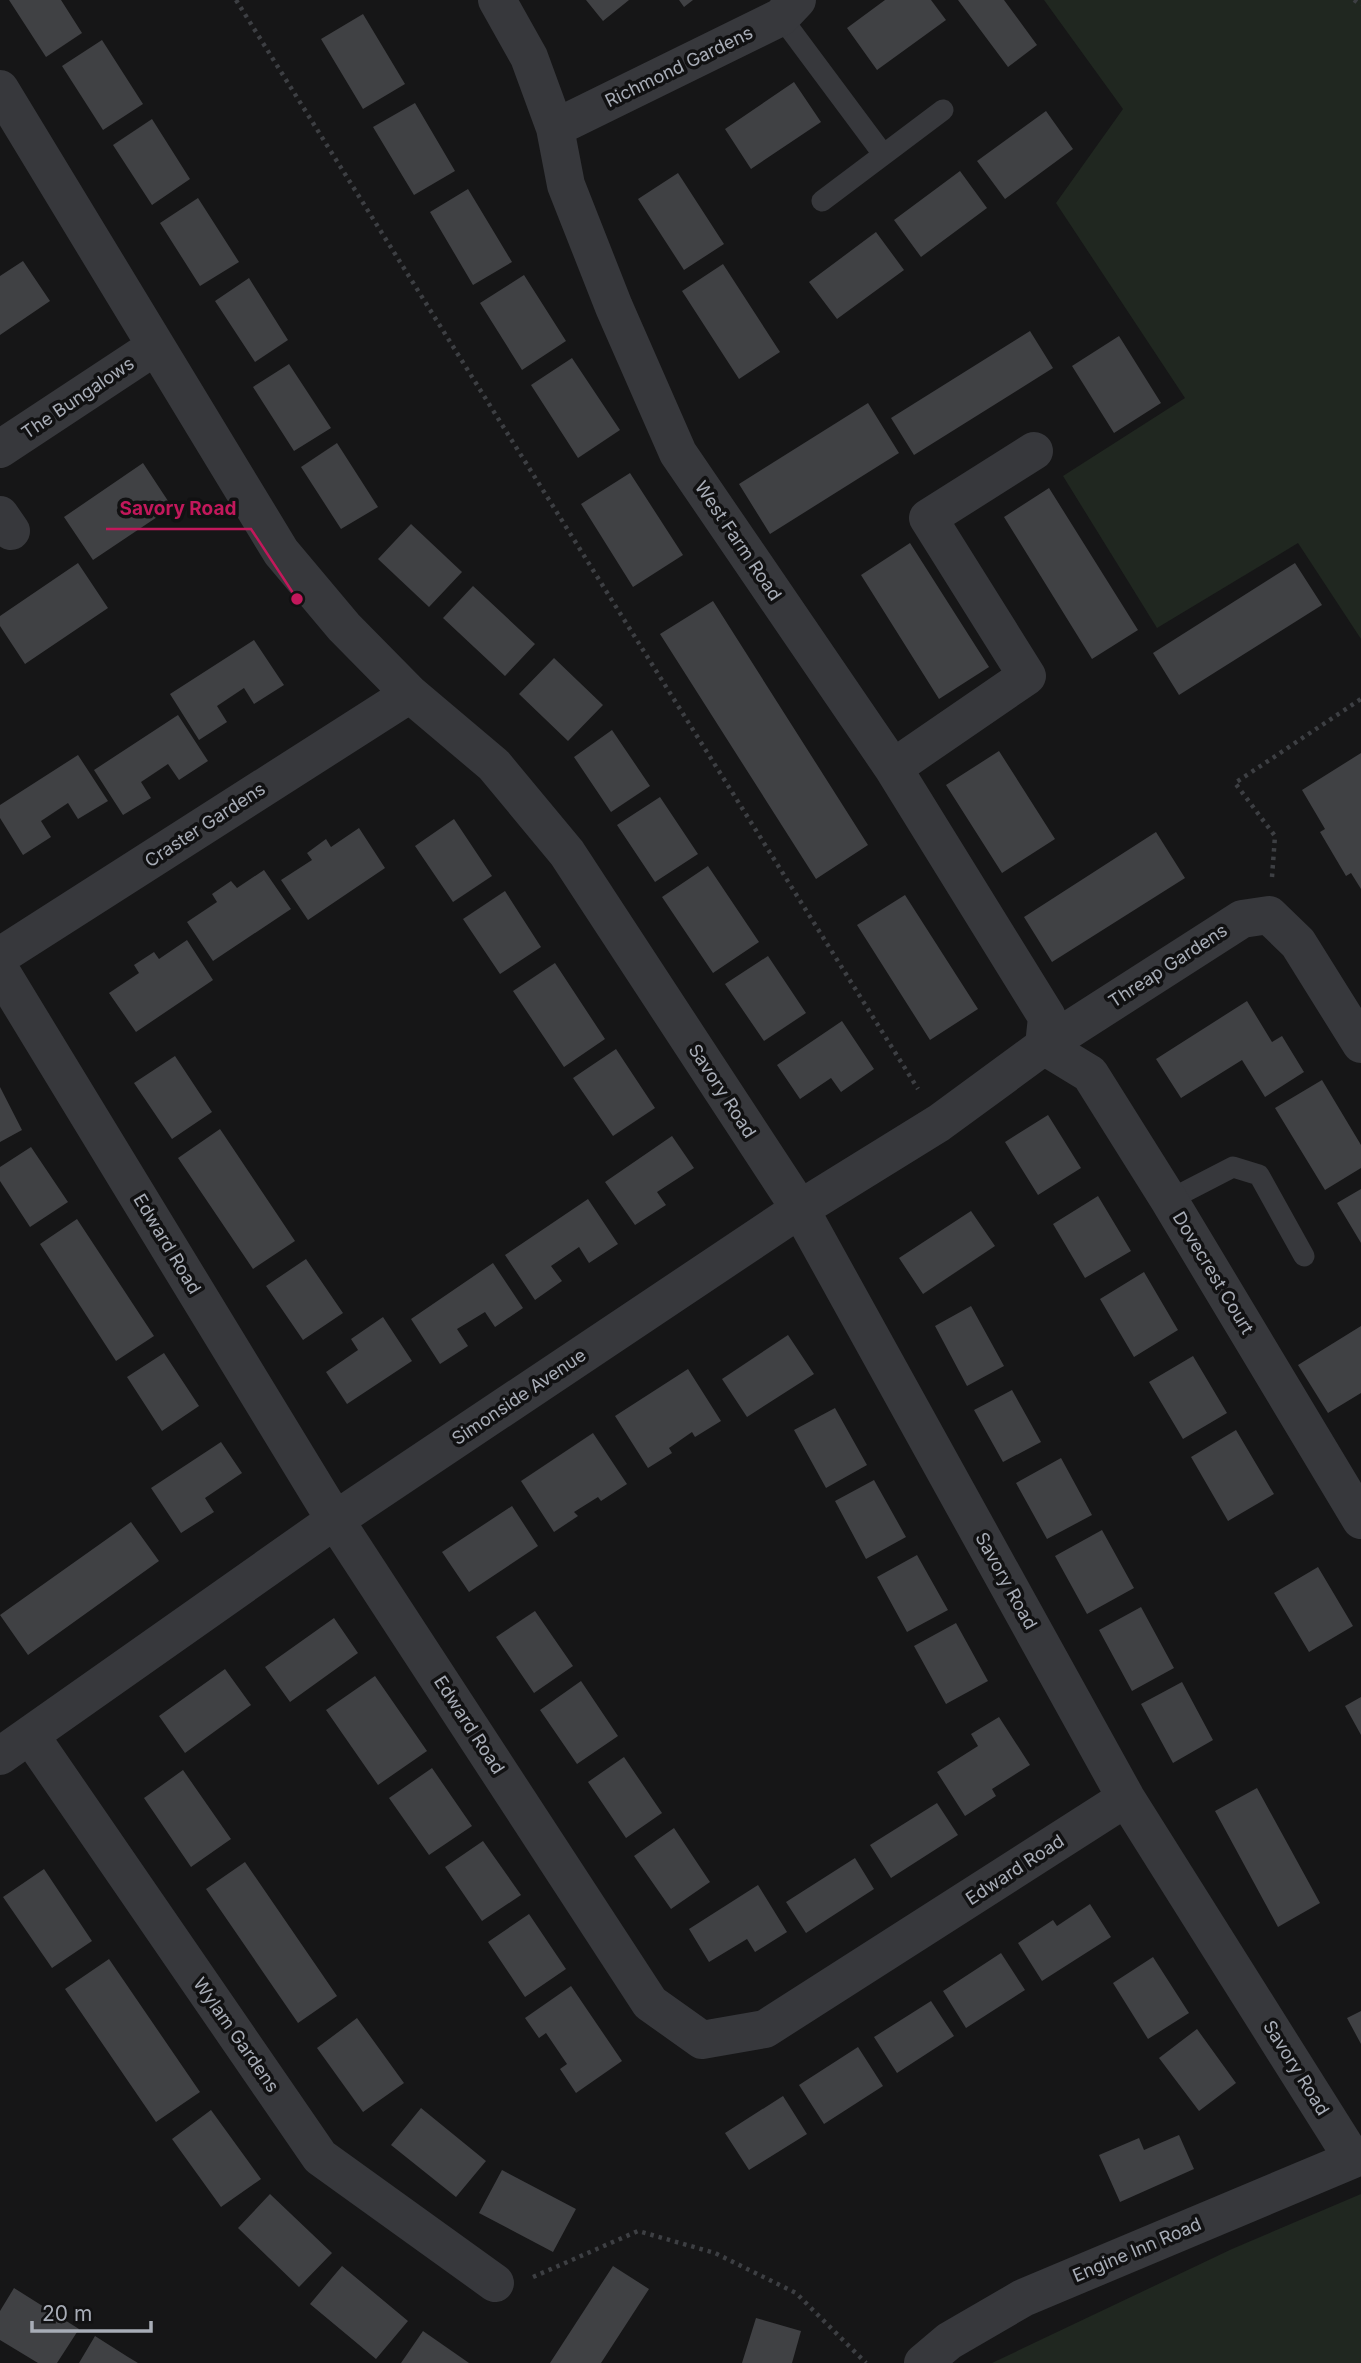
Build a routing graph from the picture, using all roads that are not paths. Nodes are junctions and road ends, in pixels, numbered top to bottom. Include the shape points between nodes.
1 (497, 0) edge
2 (789, 8) edge
3 (0, 89) edge
4 (943, 110) dead end
5 (555, 128) junction
6 (883, 154) junction
7 (822, 201) dead end
8 (156, 346) junction
9 (0, 449) edge
10 (1034, 451) dead end
11 (410, 694) junction
12 (893, 768) junction
13 (0, 956) edge
14 (0, 970) edge
15 (1361, 1044) edge
16 (1044, 1046) junction
17 (1169, 1200) junction
18 (800, 1209) junction
19 (1304, 1256) dead end
20 (335, 1520) junction
21 (1361, 1520) edge
22 (15, 1745) edge
23 (1126, 1798) junction
24 (1357, 2158) edge
25 (495, 2283) road end
26 (923, 2363) edge

1 - 5 street, West Farm Road via 529,57
2 - 5 street, Richmond Gardens
2 - 6 lane
3 - 8 street, Savory Road
4 - 6 lane
5 - 12 street, West Farm Road via 566,185 678,453
6 - 7 lane
8 - 9 street, The Bungalows
8 - 11 street, Savory Road via 281,552 344,627
10 - 12 street via 928,518 1027,676
11 - 13 street, Craster Gardens
11 - 18 street, Savory Road via 494,765 567,853
12 - 16 street, West Farm Road via 1047,1017
14 - 20 street, Edward Road
15 - 16 street, Threap Gardens via 1298,943 1269,915 1242,919
16 - 17 street, Dovecrest Court via 1090,1074
16 - 18 street, Simonside Avenue via 939,1122
17 - 19 lane via 1233,1167 1259,1175
17 - 21 street, Dovecrest Court
18 - 20 street, Simonside Avenue
18 - 23 street, Savory Road
20 - 22 street, Simonside Avenue
20 - 23 street, Edward Road via 650,2003 702,2040 765,2029
22 - 25 street, Wylam Gardens via 320,2157
23 - 24 street, Savory Road
24 - 26 street, Engine Inn Road via 1023,2298 949,2341

